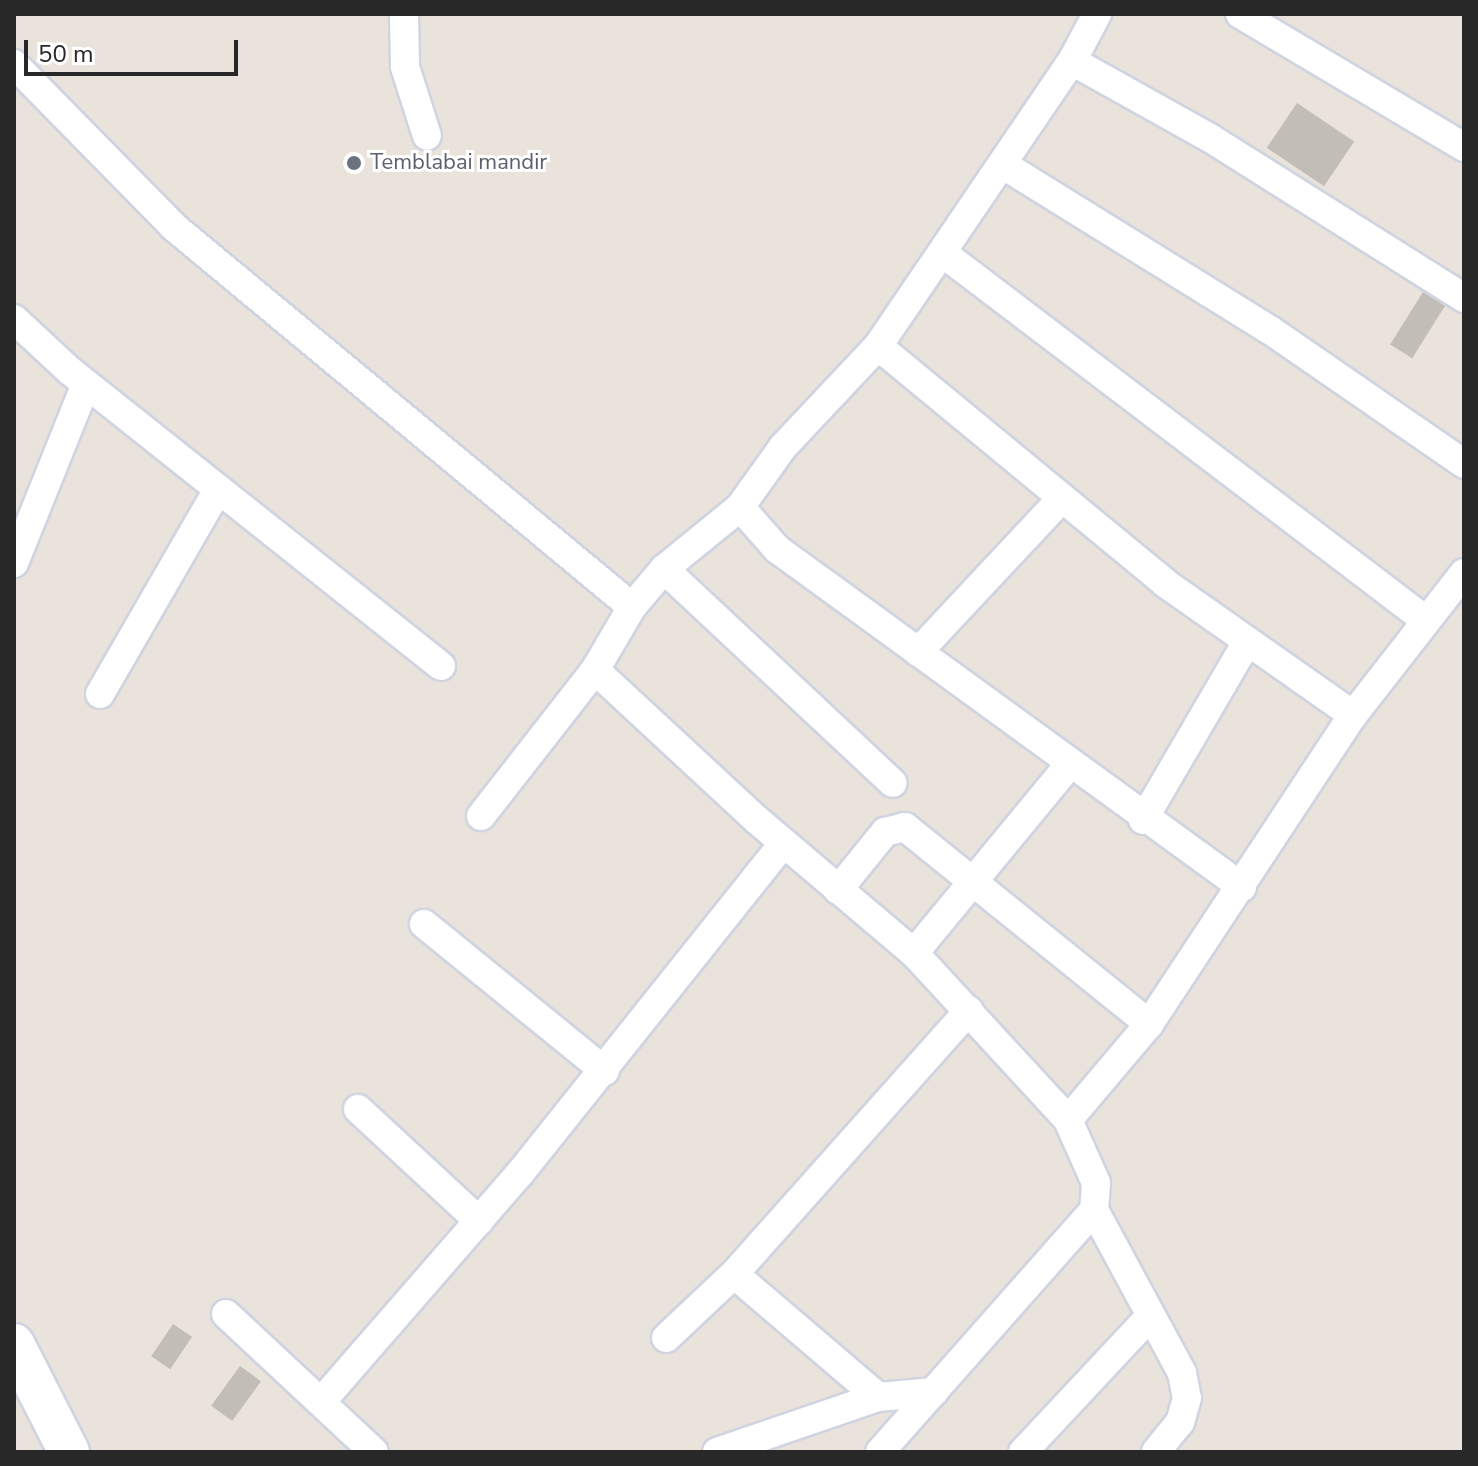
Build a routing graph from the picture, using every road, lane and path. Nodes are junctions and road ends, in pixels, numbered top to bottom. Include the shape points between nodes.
1 (404, 14) edge
2 (1097, 14) edge
3 (1240, 14) edge
4 (1072, 61) junction
5 (14, 64) edge
6 (427, 136) dead end
7 (1464, 147) edge
8 (1002, 164) junction
9 (944, 254) junction
10 (1464, 298) edge
11 (14, 319) edge
12 (878, 346) junction
13 (86, 384) junction
14 (1464, 464) edge
15 (218, 490) junction
16 (1060, 500) junction
17 (740, 507) junction
18 (14, 563) edge
19 (664, 569) junction
20 (1464, 573) edge
21 (632, 607) junction
22 (1424, 619) junction
23 (1247, 642) junction
24 (918, 652) junction
25 (441, 666) dead end
26 (595, 670) junction
27 (100, 694) dead end
28 (1353, 715) junction
29 (1069, 765) junction
30 (893, 783) dead end
31 (481, 816) dead end
32 (1143, 820) junction
33 (784, 843) junction
34 (974, 886) junction
35 (1242, 887) junction
36 (838, 890) junction
37 (424, 924) dead end
38 (914, 953) junction
39 (969, 1010) junction
40 (1149, 1024) junction
41 (605, 1071) junction
42 (358, 1109) dead end
43 (1068, 1120) junction
44 (1094, 1210) junction
45 (479, 1221) junction
46 (734, 1274) junction
47 (226, 1314) dead end
48 (1151, 1315) junction
49 (666, 1338) dead end
50 (14, 1344) edge
51 (934, 1392) junction
52 (878, 1397) junction
53 (321, 1402) junction
54 (69, 1452) edge
55 (374, 1452) edge
56 (717, 1452) edge
57 (880, 1452) edge
58 (1023, 1452) edge
59 (1156, 1452) edge

1 - 6 street via 405,67
2 - 4 street
3 - 7 street
4 - 8 street
4 - 10 street via 1210,138
5 - 21 street via 174,227
8 - 9 street
8 - 14 street via 1270,330
9 - 12 street
9 - 22 street
11 - 13 street
12 - 16 street
12 - 17 street via 783,447
13 - 15 street
13 - 18 street
15 - 25 street
15 - 27 street
16 - 23 street
16 - 24 street
17 - 19 street
17 - 24 street via 777,549
19 - 21 street
19 - 30 street
20 - 22 street
21 - 26 street
22 - 28 street
23 - 28 street
23 - 32 street
24 - 29 street
26 - 31 street
26 - 33 street
28 - 35 street
29 - 32 street
29 - 34 street
32 - 35 street
33 - 36 street
33 - 41 street
34 - 36 street via 919,836 894,827
34 - 38 street
34 - 40 street
35 - 40 street
36 - 38 street
37 - 41 street
38 - 39 street
39 - 43 street
39 - 46 street
40 - 43 street
41 - 45 street
42 - 45 street
43 - 44 street via 1096,1183
44 - 48 street
44 - 51 street
45 - 53 street
46 - 49 street
46 - 52 street
47 - 53 street
48 - 58 street
48 - 59 street via 1182,1373 1187,1398 1180,1422
50 - 54 main road
51 - 52 street
51 - 57 street
52 - 56 street
53 - 55 street

